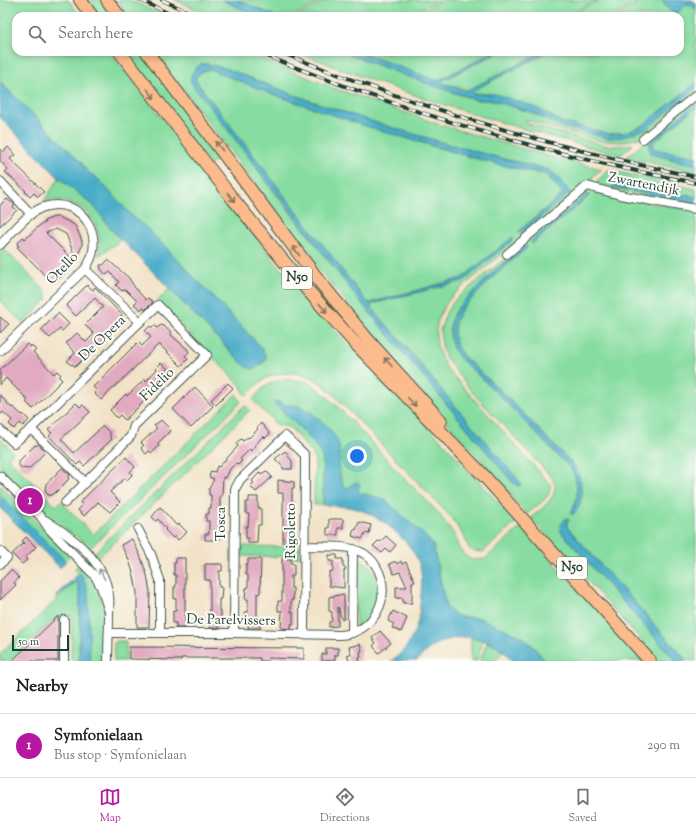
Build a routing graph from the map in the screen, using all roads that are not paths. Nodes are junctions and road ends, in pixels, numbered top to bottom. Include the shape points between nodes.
1 (80, 0) edge
2 (107, 0) edge
3 (89, 12) edge
4 (116, 12) edge
5 (123, 56) edge
6 (150, 56) edge
7 (696, 95) edge
8 (643, 139) dead end
9 (0, 181) edge
10 (696, 209) edge
11 (31, 214) junction
12 (0, 245) edge
13 (507, 254) dead end
14 (86, 269) junction
15 (140, 322) junction
16 (0, 351) edge
17 (31, 429) junction
18 (0, 430) edge
19 (286, 436) joint
20 (0, 476) edge
21 (85, 482) junction
22 (65, 503) dead end
23 (138, 529) dead end
24 (305, 546) junction
25 (353, 549) junction
26 (0, 551) edge
27 (0, 564) edge
28 (64, 620) dead end
29 (109, 633) junction
30 (160, 633) junction
31 (234, 633) junction
32 (352, 633) junction
33 (304, 635) junction
34 (64, 661) edge
35 (108, 661) edge
36 (650, 661) edge
37 (656, 661) edge

1 - 3 highway
2 - 4 highway
5 -> 36 highway, N50 via 233,200 304,286 353,341 485,477
37 -> 6 highway, N50 via 369,341 320,282
7 - 8 street
9 - 11 street
10 - 13 street, Zwartendijk via 586,186
11 - 12 street, Otello
11 - 14 street, Otello via 46,206 58,205 81,214 89,223 94,239 93,255
14 - 15 street, De Opera
14 - 16 street, Otello
15 - 17 street, De Opera
15 - 21 street, Fidelio via 158,305 207,355 134,426 131,436
17 - 18 street, De Opera via 14,443
17 - 21 street
19 - 24 street, Rigoletto via 305,456
19 - 31 street, Tosca via 240,480 235,489
20 - 29 street via 41,517 71,537 92,558 104,576 110,597
21 - 22 street, Fidelio
23 - 30 street via 151,554 160,580
24 - 25 street, De Parelvissers
24 - 33 street, Rigoletto
25 - 32 street
25 - 32 street, De Parelvissers via 374,562 381,575 384,589 380,606 372,620 361,630
26 - 27 street via 7,558
28 - 34 street
29 - 30 street, De Parelvissers
29 - 35 street
30 - 31 street, De Parelvissers
31 - 33 street, De Parelvissers
32 - 33 street, De Parelvissers

